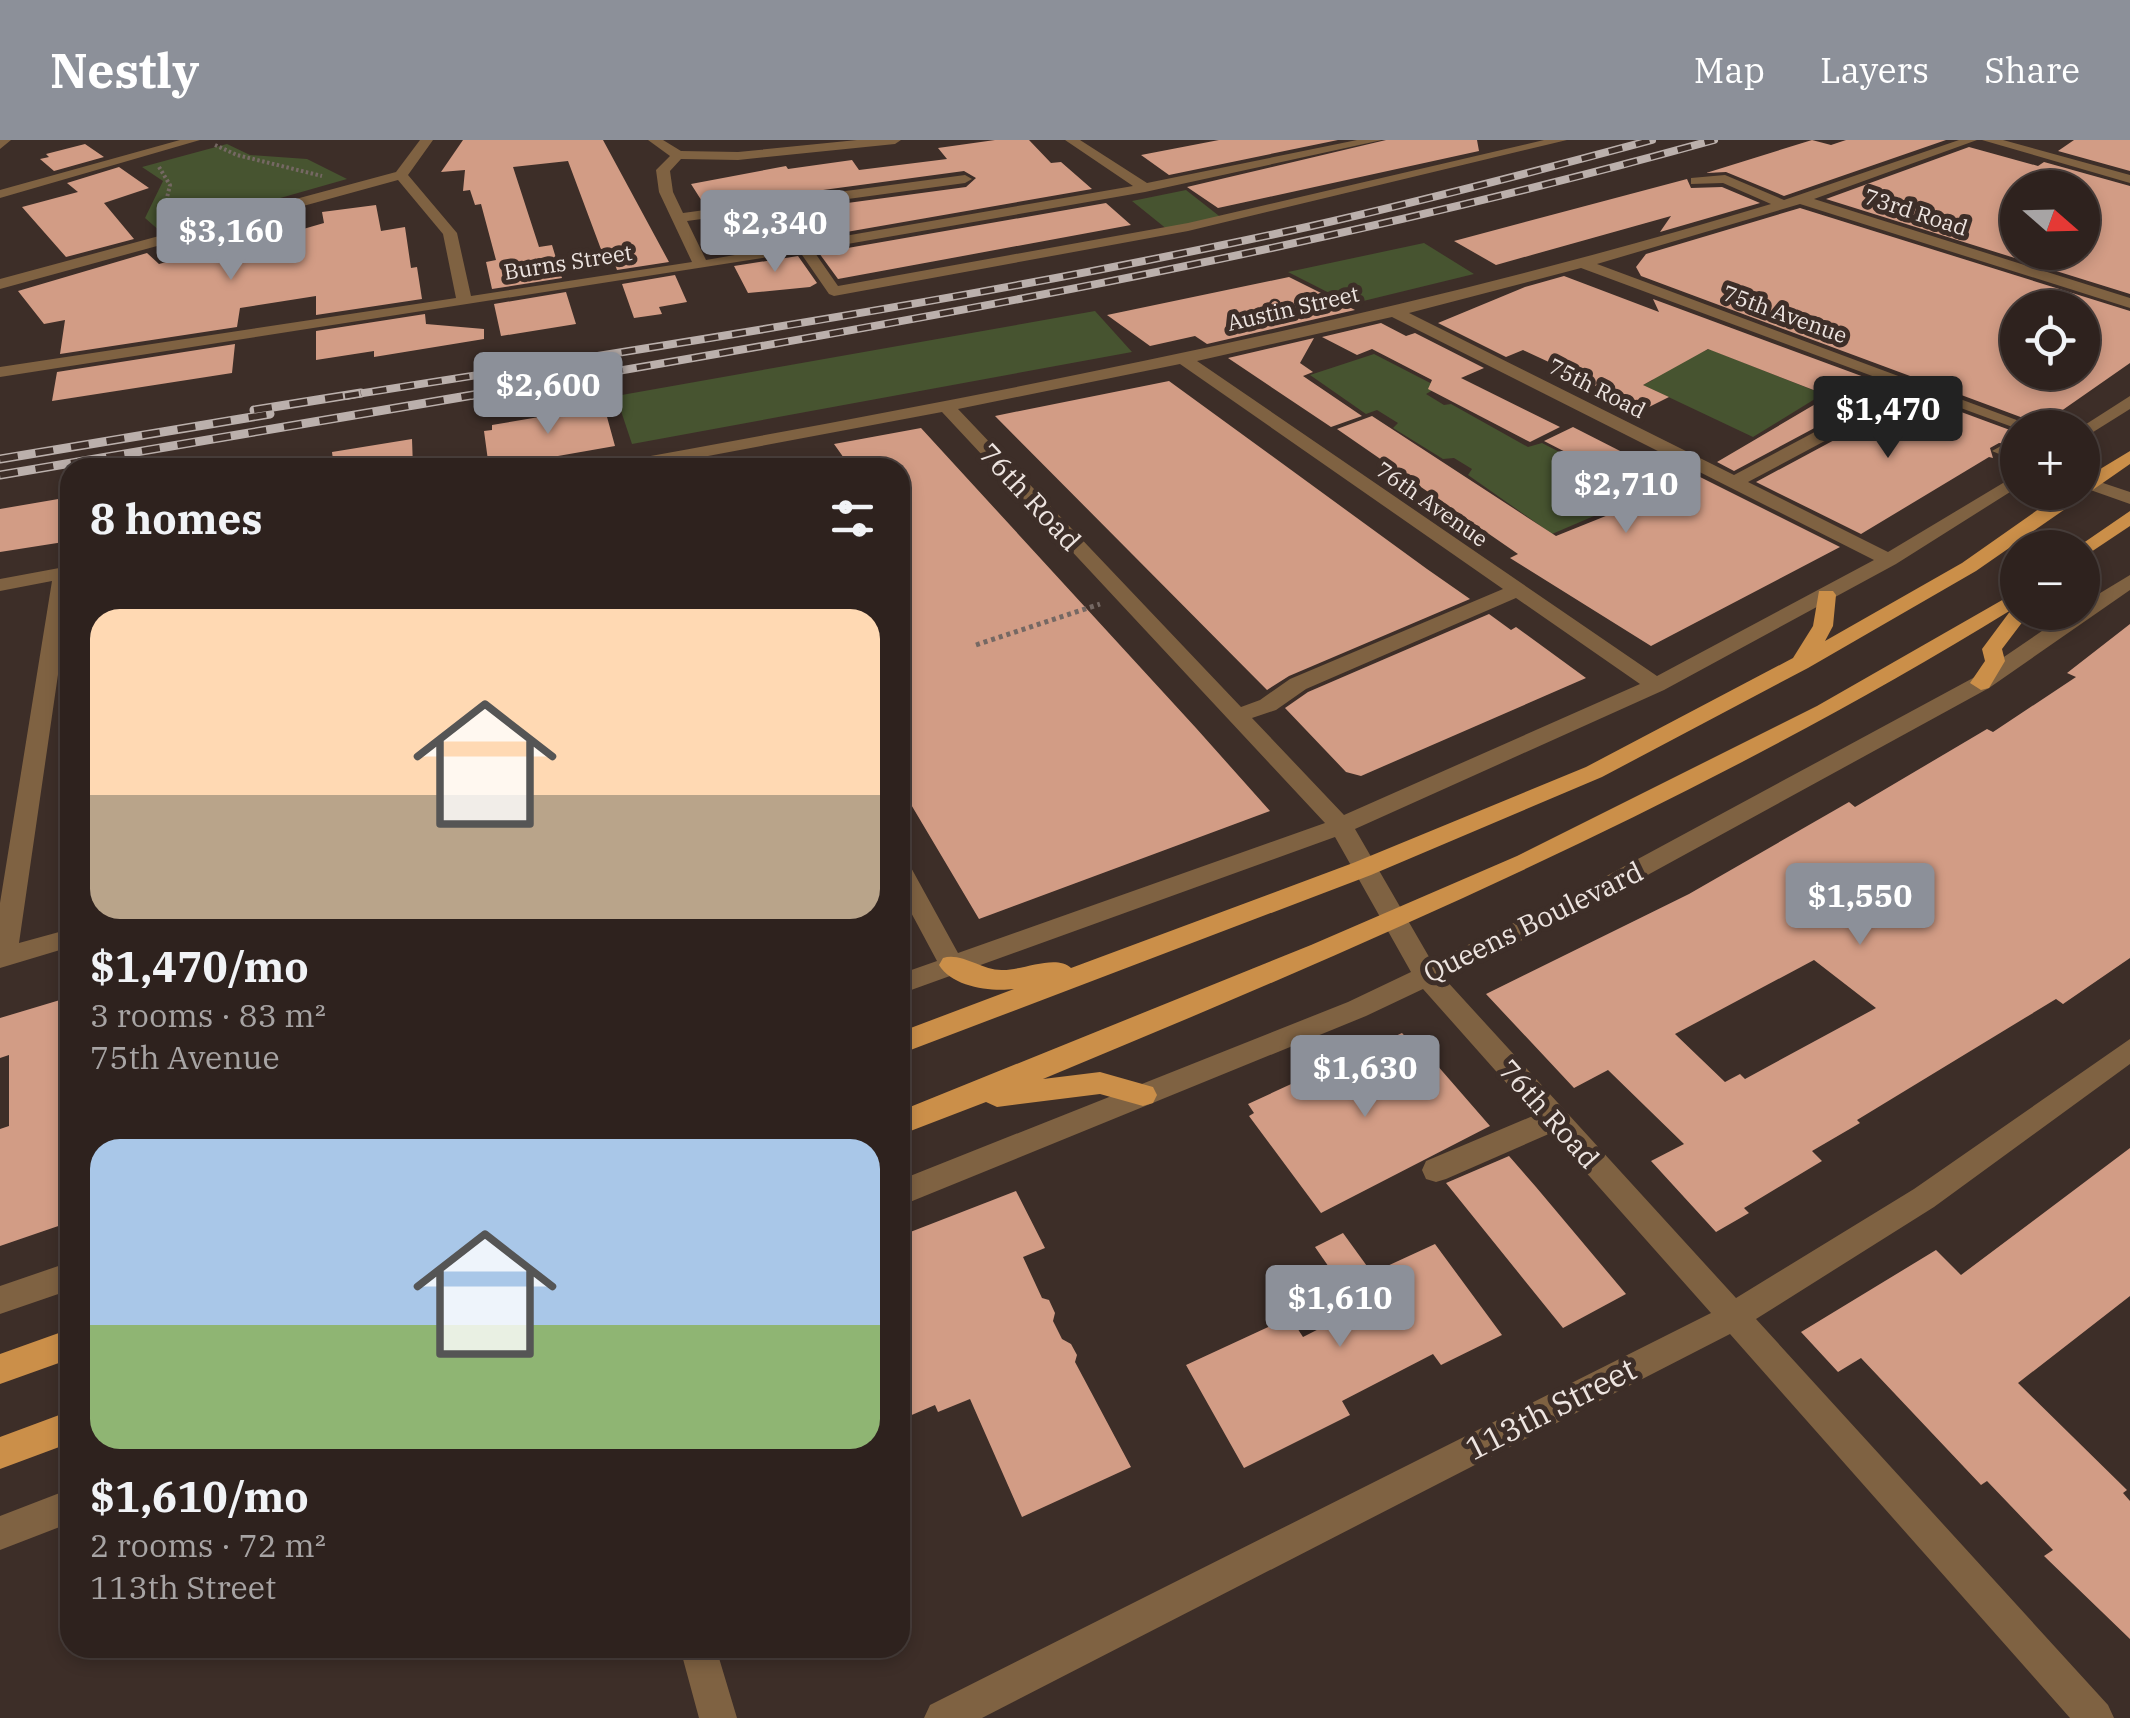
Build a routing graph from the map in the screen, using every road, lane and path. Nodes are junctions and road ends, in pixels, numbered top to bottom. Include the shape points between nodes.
1 (194, 140) edge
2 (427, 140) edge
3 (654, 140) edge
4 (895, 140) edge
5 (1071, 140) edge
6 (1376, 140) edge
7 (1562, 140) edge
8 (1971, 140) edge
9 (1988, 140) edge
10 (1340, 144) edge
11 (218, 148) dead end
12 (678, 155) junction
13 (292, 164) dead end
14 (162, 168) dead end
15 (401, 176) junction
16 (965, 179) dead end
17 (2130, 180) edge
18 (1696, 181) dead end
19 (180, 185) dead end
20 (171, 186) junction
21 (1145, 188) junction
22 (0, 194) edge
23 (1803, 200) junction
24 (1785, 206) junction
25 (678, 218) junction
26 (173, 229) dead end
27 (804, 247) junction
28 (1580, 263) junction
29 (701, 265) junction
30 (0, 284) edge
31 (464, 301) junction
32 (2130, 304) edge
33 (1393, 311) junction
34 (1183, 360) junction
35 (0, 372) edge
36 (1896, 378) junction
37 (2130, 401) edge
38 (945, 406) junction
39 (2000, 417) edge
40 (2100, 422) edge
41 (2130, 456) edge
42 (695, 458) edge
43 (2100, 475) edge
44 (1734, 482) junction
45 (2000, 490) edge
46 (2100, 490) edge
47 (2130, 498) edge
48 (2049, 510) edge
49 (2130, 517) edge
50 (2100, 539) edge
51 (1889, 560) junction
52 (60, 574) edge
53 (2130, 580) edge
54 (0, 585) edge
55 (1518, 590) junction
56 (1826, 595) junction
57 (1101, 603) dead end
58 (2000, 608) edge
59 (60, 609) edge
60 (2006, 630) edge
61 (976, 645) dead end
62 (1801, 662) junction
63 (1981, 683) junction
64 (1656, 685) junction
65 (1236, 716) junction
66 (1341, 826) junction
67 (1362, 868) junction
68 (910, 888) edge
69 (1395, 921) junction
70 (60, 941) edge
71 (1134, 956) junction
72 (2, 958) edge
73 (952, 965) junction
74 (1426, 975) junction
75 (910, 980) edge
76 (910, 1040) edge
77 (2130, 1050) edge
78 (1143, 1096) junction
79 (952, 1104) junction
80 (910, 1119) edge
81 (1553, 1119) junction
82 (1436, 1170) dead end
83 (910, 1189) edge
84 (60, 1279) edge
85 (0, 1300) edge
86 (1731, 1318) junction
87 (60, 1347) edge
88 (0, 1368) edge
89 (60, 1430) edge
90 (0, 1453) edge
91 (60, 1510) edge
92 (0, 1533) edge
93 (701, 1658) edge
94 (718, 1718) edge
95 (943, 1718) edge
96 (2095, 1718) edge

1 - 22 street
2 - 15 street
3 - 12 street
4 - 12 street via 738,156
5 - 21 street
6 - 10 street, Burns Street
7 - 27 street via 1188,227 834,292
8 - 23 street, Austin Street
9 - 17 street
10 - 21 street, Burns Street
11 - 13 path
12 - 25 street via 663,170
14 - 20 path
15 - 30 street
15 - 31 street via 450,232
16 - 25 street
18 - 24 street via 1725,180
19 - 20 path
20 - 26 path via 165,206
21 - 27 street, Burns Street
23 - 24 street, Austin Street
23 - 32 street, 73rd Road
24 - 28 street, Austin Street
25 - 29 street
27 - 29 street, Burns Street
28 - 33 street, Austin Street
28 - 36 street, 75th Avenue
29 - 31 street, Burns Street
31 - 35 street, Burns Street
33 - 34 street, Austin Street
33 - 44 street, 75th Road
34 - 38 street, Austin Street
34 - 55 street, 76th Avenue
36 - 39 street, 75th Avenue
36 - 44 street via 1830,431
37 - 40 street
38 - 42 street, Austin Street
38 - 65 street, 76th Road
41 - 43 main road
44 - 51 street, 75th Road
45 - 51 street
46 - 47 street
48 - 62 main road via 1969,567
49 - 50 main road
51 - 56 street
52 - 54 street
53 - 63 street, Queens Boulevard
55 - 64 street, 76th Avenue
55 - 65 street
56 - 62 main road via 1823,626
56 - 64 street
57 - 61 path
58 - 69 main road, Queens Boulevard via 1762,747
59 - 72 street
60 - 63 main road
62 - 67 main road via 1594,772
63 - 74 street, Queens Boulevard via 1712,833
64 - 66 street
65 - 66 street, 76th Road
66 - 67 street, 76th Road
66 - 73 street
67 - 69 street, 76th Road
67 - 71 main road
68 - 73 street
69 - 74 street, 76th Road
69 - 79 main road, Queens Boulevard
70 - 72 street
71 - 73 main road via 996,982
71 - 76 main road
73 - 75 street
74 - 78 street, Queens Boulevard
74 - 81 street, 76th Road
77 - 86 street, 113th Street via 1924,1198
78 - 79 main road via 1118,1085 1077,1083
78 - 83 street, Queens Boulevard
79 - 80 main road, Queens Boulevard
81 - 82 street
81 - 86 street, 76th Road
84 - 85 street
86 - 95 street, 113th Street
86 - 96 street, 76th Road
87 - 88 main road
89 - 90 main road
91 - 92 street
93 - 94 street

